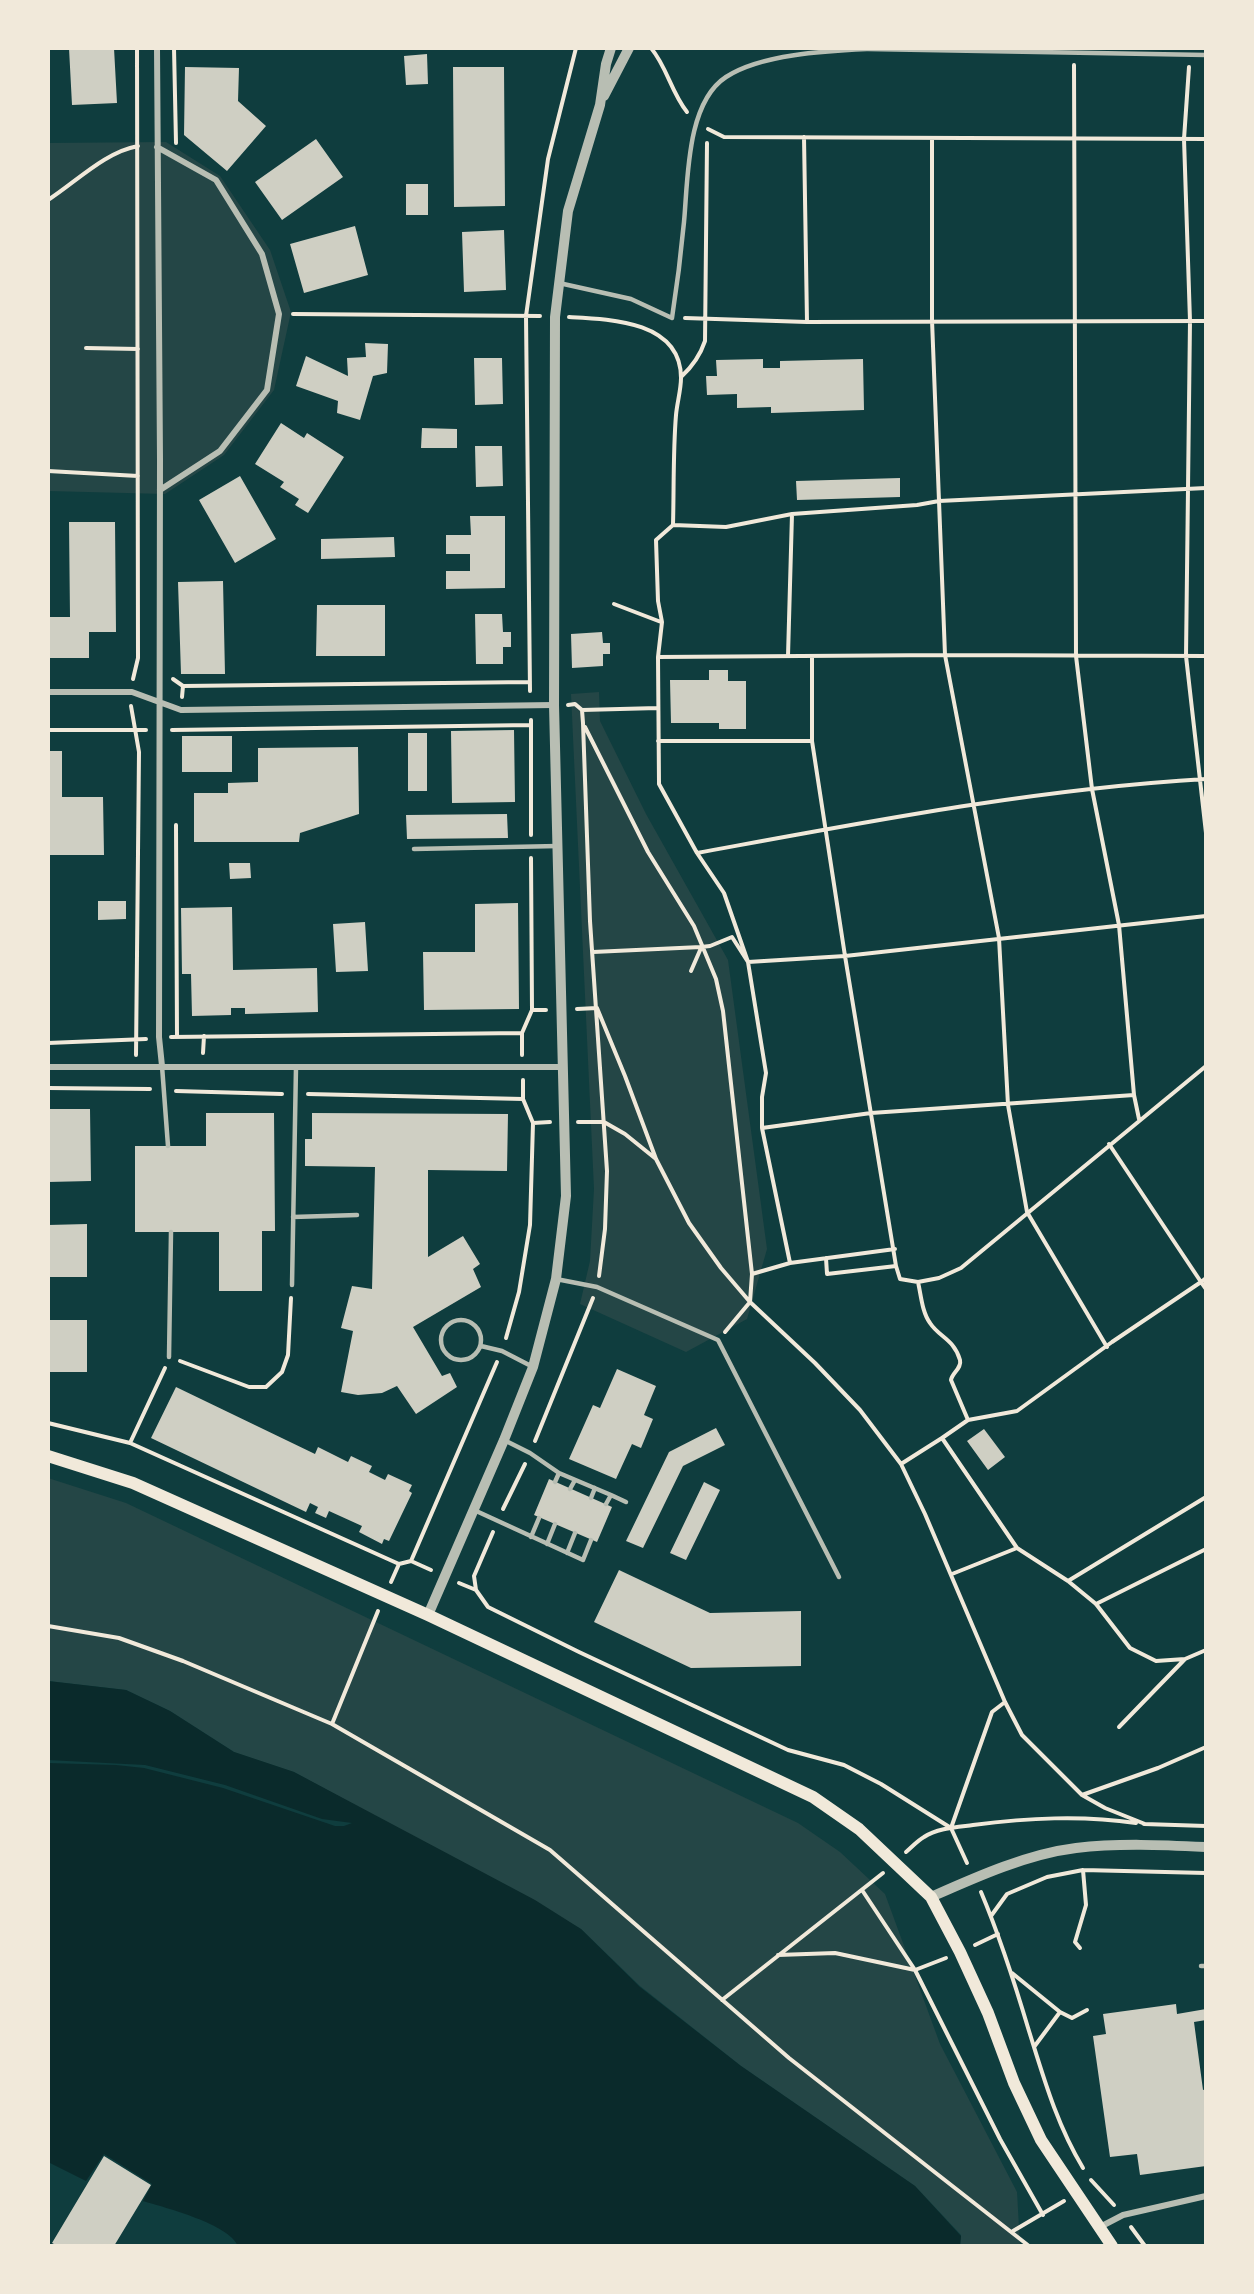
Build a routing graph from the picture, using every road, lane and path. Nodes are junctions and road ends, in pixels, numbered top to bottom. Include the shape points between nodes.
1 (137, 48) edge
2 (157, 48) edge
3 (174, 48) edge
4 (610, 48) edge
5 (629, 48) edge
6 (1073, 52) junction
7 (1189, 54) junction
8 (1206, 55) edge
9 (600, 105) junction
10 (708, 129) dead end
11 (804, 137) junction
12 (932, 138) junction
13 (1074, 138) junction
14 (1184, 139) junction
15 (1206, 139) edge
16 (137, 146) junction
17 (157, 147) junction
18 (177, 158) junction
19 (48, 200) edge
20 (559, 283) junction
21 (279, 314) junction
22 (555, 317) junction
23 (672, 318) junction
24 (932, 320) junction
25 (1076, 321) junction
26 (1190, 321) junction
27 (1206, 321) edge
28 (807, 322) junction
29 (86, 348) dead end
30 (138, 349) junction
31 (48, 471) edge
32 (138, 476) junction
33 (1187, 488) junction
34 (1206, 488) edge
35 (160, 490) junction
36 (1074, 493) junction
37 (939, 501) junction
38 (792, 514) junction
39 (673, 525) junction
40 (614, 604) dead end
41 (531, 610) dead end
42 (662, 622) junction
43 (945, 655) junction
44 (788, 656) junction
45 (812, 656) junction
46 (1076, 656) junction
47 (1186, 656) junction
48 (1206, 656) edge
49 (658, 657) junction
50 (138, 658) dead end
51 (531, 682) junction
52 (183, 686) dead end
53 (48, 692) edge
54 (159, 701) junction
55 (554, 705) junction
56 (530, 706) junction
57 (658, 708) junction
58 (582, 710) junction
59 (583, 723) junction
60 (531, 725) junction
61 (135, 729) dead end
62 (48, 730) edge
63 (174, 730) dead end
64 (658, 741) junction
65 (812, 741) junction
66 (139, 752) dead end
67 (1199, 779) junction
68 (1206, 779) edge
69 (1092, 789) junction
70 (973, 804) junction
71 (176, 822) dead end
72 (825, 830) junction
73 (1206, 833) edge
74 (558, 846) junction
75 (531, 847) junction
76 (414, 849) dead end
77 (697, 853) junction
78 (1206, 916) edge
79 (1119, 925) junction
80 (999, 938) junction
81 (701, 947) junction
82 (593, 952) junction
83 (845, 956) junction
84 (748, 962) junction
85 (691, 971) dead end
86 (597, 1008) junction
87 (532, 1010) dead end
88 (522, 1033) dead end
89 (48, 1043) edge
90 (162, 1066) junction
91 (1206, 1066) edge
92 (48, 1067) edge
93 (296, 1067) junction
94 (563, 1067) junction
95 (48, 1088) edge
96 (164, 1090) junction
97 (295, 1094) junction
98 (1134, 1095) junction
99 (523, 1099) dead end
100 (1008, 1105) junction
101 (871, 1113) junction
102 (1139, 1119) junction
103 (604, 1122) junction
104 (762, 1128) junction
105 (1109, 1144) junction
106 (168, 1146) dead end
107 (656, 1159) junction
108 (1027, 1212) junction
109 (357, 1215) dead end
110 (293, 1217) junction
111 (171, 1232) dead end
112 (895, 1249) junction
113 (826, 1258) junction
114 (790, 1263) junction
115 (896, 1266) junction
116 (752, 1274) junction
117 (1206, 1278) edge
118 (556, 1279) junction
119 (918, 1282) junction
120 (1201, 1282) junction
121 (292, 1286) joint
122 (597, 1287) junction
123 (1206, 1289) edge
124 (750, 1302) junction
125 (718, 1340) junction
126 (480, 1346) junction
127 (1107, 1347) junction
128 (169, 1357) junction
129 (533, 1367) junction
130 (969, 1420) junction
131 (48, 1423) edge
132 (942, 1438) junction
133 (504, 1440) junction
134 (130, 1443) junction
135 (530, 1453) junction
136 (48, 1456) edge
137 (901, 1464) junction
138 (559, 1473) junction
139 (575, 1479) junction
140 (555, 1482) dead end
141 (595, 1488) junction
142 (570, 1489) dead end
143 (611, 1495) junction
144 (1206, 1497) edge
145 (591, 1498) dead end
146 (626, 1502) dead end
147 (606, 1504) dead end
148 (474, 1510) junction
149 (539, 1518) dead end
150 (498, 1520) junction
151 (555, 1524) dead end
152 (575, 1533) dead end
153 (531, 1537) junction
154 (591, 1540) dead end
155 (547, 1544) junction
156 (1017, 1548) junction
157 (1206, 1549) edge
158 (567, 1553) junction
159 (952, 1574) junction
160 (446, 1577) junction
161 (839, 1577) dead end
162 (1068, 1581) junction
163 (476, 1590) junction
164 (1096, 1604) junction
165 (428, 1615) junction
166 (371, 1625) dead end
167 (48, 1626) edge
168 (1206, 1650) edge
169 (1185, 1659) junction
170 (1005, 1702) junction
171 (332, 1724) junction
172 (1119, 1727) dead end
173 (1206, 1746) edge
174 (1082, 1795) junction
175 (1144, 1824) junction
176 (1206, 1826) edge
177 (951, 1828) junction
178 (1206, 1847) edge
179 (1083, 1870) junction
180 (1206, 1873) edge
181 (974, 1878) junction
182 (931, 1897) junction
183 (991, 1916) junction
184 (1080, 1948) dead end
185 (777, 1955) junction
186 (915, 1970) junction
187 (1011, 1973) junction
188 (722, 2000) junction
189 (1086, 2010) dead end
190 (1060, 2012) junction
191 (1034, 2047) junction
192 (1206, 2196) edge
193 (1123, 2215) junction
194 (1100, 2227) junction
195 (1013, 2231) junction
196 (1029, 2246) edge
197 (1112, 2246) edge
198 (1144, 2246) edge

1 - 16 path
2 - 17 street
3 - 18 path
4 - 9 street
5 - 9 street
6 - 7 lane
6 - 13 path
6 - 23 lane via 814,52 755,64 725,77 710,93 697,122
7 - 8 lane
7 - 14 path
9 - 20 street via 568,211
10 - 11 path via 724,137
11 - 12 path
11 - 28 path
12 - 13 path
12 - 24 path
13 - 14 path
13 - 25 path
14 - 15 path
14 - 26 path
16 - 17 path
16 - 19 path via 100,164
16 - 30 path
17 - 18 street
17 - 35 street
18 - 21 street via 216,180 262,254
20 - 22 street
20 - 23 lane via 631,299
21 - 22 path
21 - 35 street via 267,390 220,451
22 - 39 path via 632,323 661,336 674,353 681,377
22 - 55 street
23 - 28 path
24 - 25 path
24 - 28 path
24 - 37 path
25 - 26 path
25 - 36 path
26 - 27 path
26 - 33 path
29 - 30 path
30 - 32 path
31 - 32 path
32 - 50 path
33 - 34 path
33 - 36 path
33 - 47 path
35 - 54 street
36 - 37 path
36 - 46 path
37 - 38 path
37 - 43 path
38 - 39 path via 726,526
38 - 44 path
39 - 42 path via 656,540
40 - 42 path
41 - 51 path
42 - 49 path
43 - 45 path
43 - 46 path
43 - 70 path
44 - 45 path
44 - 49 path
45 - 65 path
46 - 47 path
46 - 69 path
47 - 48 path
47 - 67 path
49 - 57 path
51 - 52 path
51 - 56 path
53 - 54 street via 132,692
54 - 56 street via 181,710
54 - 90 street
55 - 56 street
55 - 58 path via 574,704
55 - 74 street
56 - 60 path
57 - 58 path
57 - 64 path
58 - 59 path
59 - 81 path
59 - 82 path
60 - 63 path
60 - 75 path
61 - 62 path
64 - 65 path
64 - 77 path via 659,784
65 - 72 path
66 - 89 path via 137,1040
67 - 68 path
67 - 69 path
67 - 73 path
69 - 70 path
69 - 79 path
70 - 72 path
70 - 80 path
71 - 88 path via 177,1037
72 - 77 path
72 - 83 path
74 - 75 lane
74 - 94 street
75 - 76 lane
75 - 87 path
77 - 84 path via 724,893
78 - 79 path
79 - 80 path
79 - 98 path
80 - 83 path
80 - 100 path
81 - 82 path
81 - 84 path via 732,937
81 - 85 path
81 - 116 path via 716,980 723,1011
82 - 86 path
83 - 84 path
83 - 101 path
84 - 104 path via 766,1073
86 - 103 path
86 - 107 path
90 - 92 street
90 - 93 street
90 - 96 lane
91 - 102 path
93 - 94 street
93 - 97 lane
94 - 118 street via 566,1196
95 - 96 path
96 - 97 path
96 - 106 lane
97 - 99 path
97 - 110 lane
98 - 100 path
98 - 102 path
100 - 101 path
100 - 108 path
101 - 104 path
101 - 112 path
102 - 105 path
103 - 107 path
103 - 122 path via 607,1171
104 - 114 path
105 - 108 path
105 - 120 path
107 - 124 path via 689,1222
108 - 119 path via 961,1268
108 - 127 path
109 - 110 lane
110 - 121 lane
111 - 128 lane
112 - 113 path
112 - 115 path
113 - 114 path
113 - 115 path via 827,1274
114 - 116 path
115 - 119 path via 900,1279
116 - 124 path
117 - 120 path
118 - 122 lane
118 - 129 street
119 - 130 path via 927,1321 948,1339 960,1361 951,1380
120 - 123 path
120 - 127 path
121 - 128 path via 288,1355 282,1372 266,1387 249,1387
122 - 125 lane
122 - 135 path
124 - 125 path
124 - 137 path via 853,1402
125 - 161 lane
126 - 126 lane via 481,1333 467,1320 448,1324 441,1336 443,1349 459,1360 472,1357
126 - 129 lane via 502,1351
127 - 130 path via 1017,1411
128 - 134 path
129 - 133 street
130 - 132 path
131 - 134 path
132 - 137 path
132 - 156 path
133 - 135 lane
133 - 148 street
134 - 160 path via 399,1564 411,1561
135 - 138 lane
135 - 150 path
136 - 165 main road via 133,1483
137 - 159 path
138 - 139 lane
138 - 140 lane
139 - 141 lane
139 - 142 lane
141 - 143 lane
141 - 145 lane
143 - 146 lane
143 - 147 lane
144 - 162 path
148 - 150 lane
148 - 160 street
149 - 153 lane
150 - 153 lane
150 - 163 path via 474,1576
151 - 155 lane
152 - 158 lane
153 - 155 lane
154 - 158 lane via 583,1560
155 - 158 lane
156 - 159 path
156 - 162 path
157 - 164 path
159 - 170 path
160 - 163 path
160 - 165 street
162 - 164 path
163 - 177 path via 488,1607 788,1750 844,1765
164 - 169 path via 1130,1648 1156,1661
165 - 182 main road via 813,1797 859,1829
166 - 171 path
167 - 171 path via 119,1638
168 - 169 path
169 - 172 path
170 - 174 path via 1022,1735
170 - 177 path via 992,1712
171 - 188 path via 550,1850
173 - 174 path
174 - 175 path
175 - 176 path
175 - 177 path via 1101,1818 1053,1818
177 - 181 path
178 - 181 street via 1075,1848 1016,1862
179 - 180 path
179 - 183 path via 1047,1877 1006,1894
179 - 184 path via 1086,1905 1074,1942
181 - 182 street
181 - 183 path
182 - 194 main road via 988,2013 1041,2140
183 - 187 path
185 - 186 path via 835,1953
185 - 186 path via 862,1890
185 - 188 path
186 - 195 path via 1043,2215
187 - 190 path
187 - 191 path
188 - 195 path via 789,2058
189 - 190 path via 1072,2018
190 - 191 path
191 - 193 path via 1067,2142 1091,2181
192 - 193 street
193 - 194 street
193 - 198 path
194 - 197 main road
195 - 196 path

